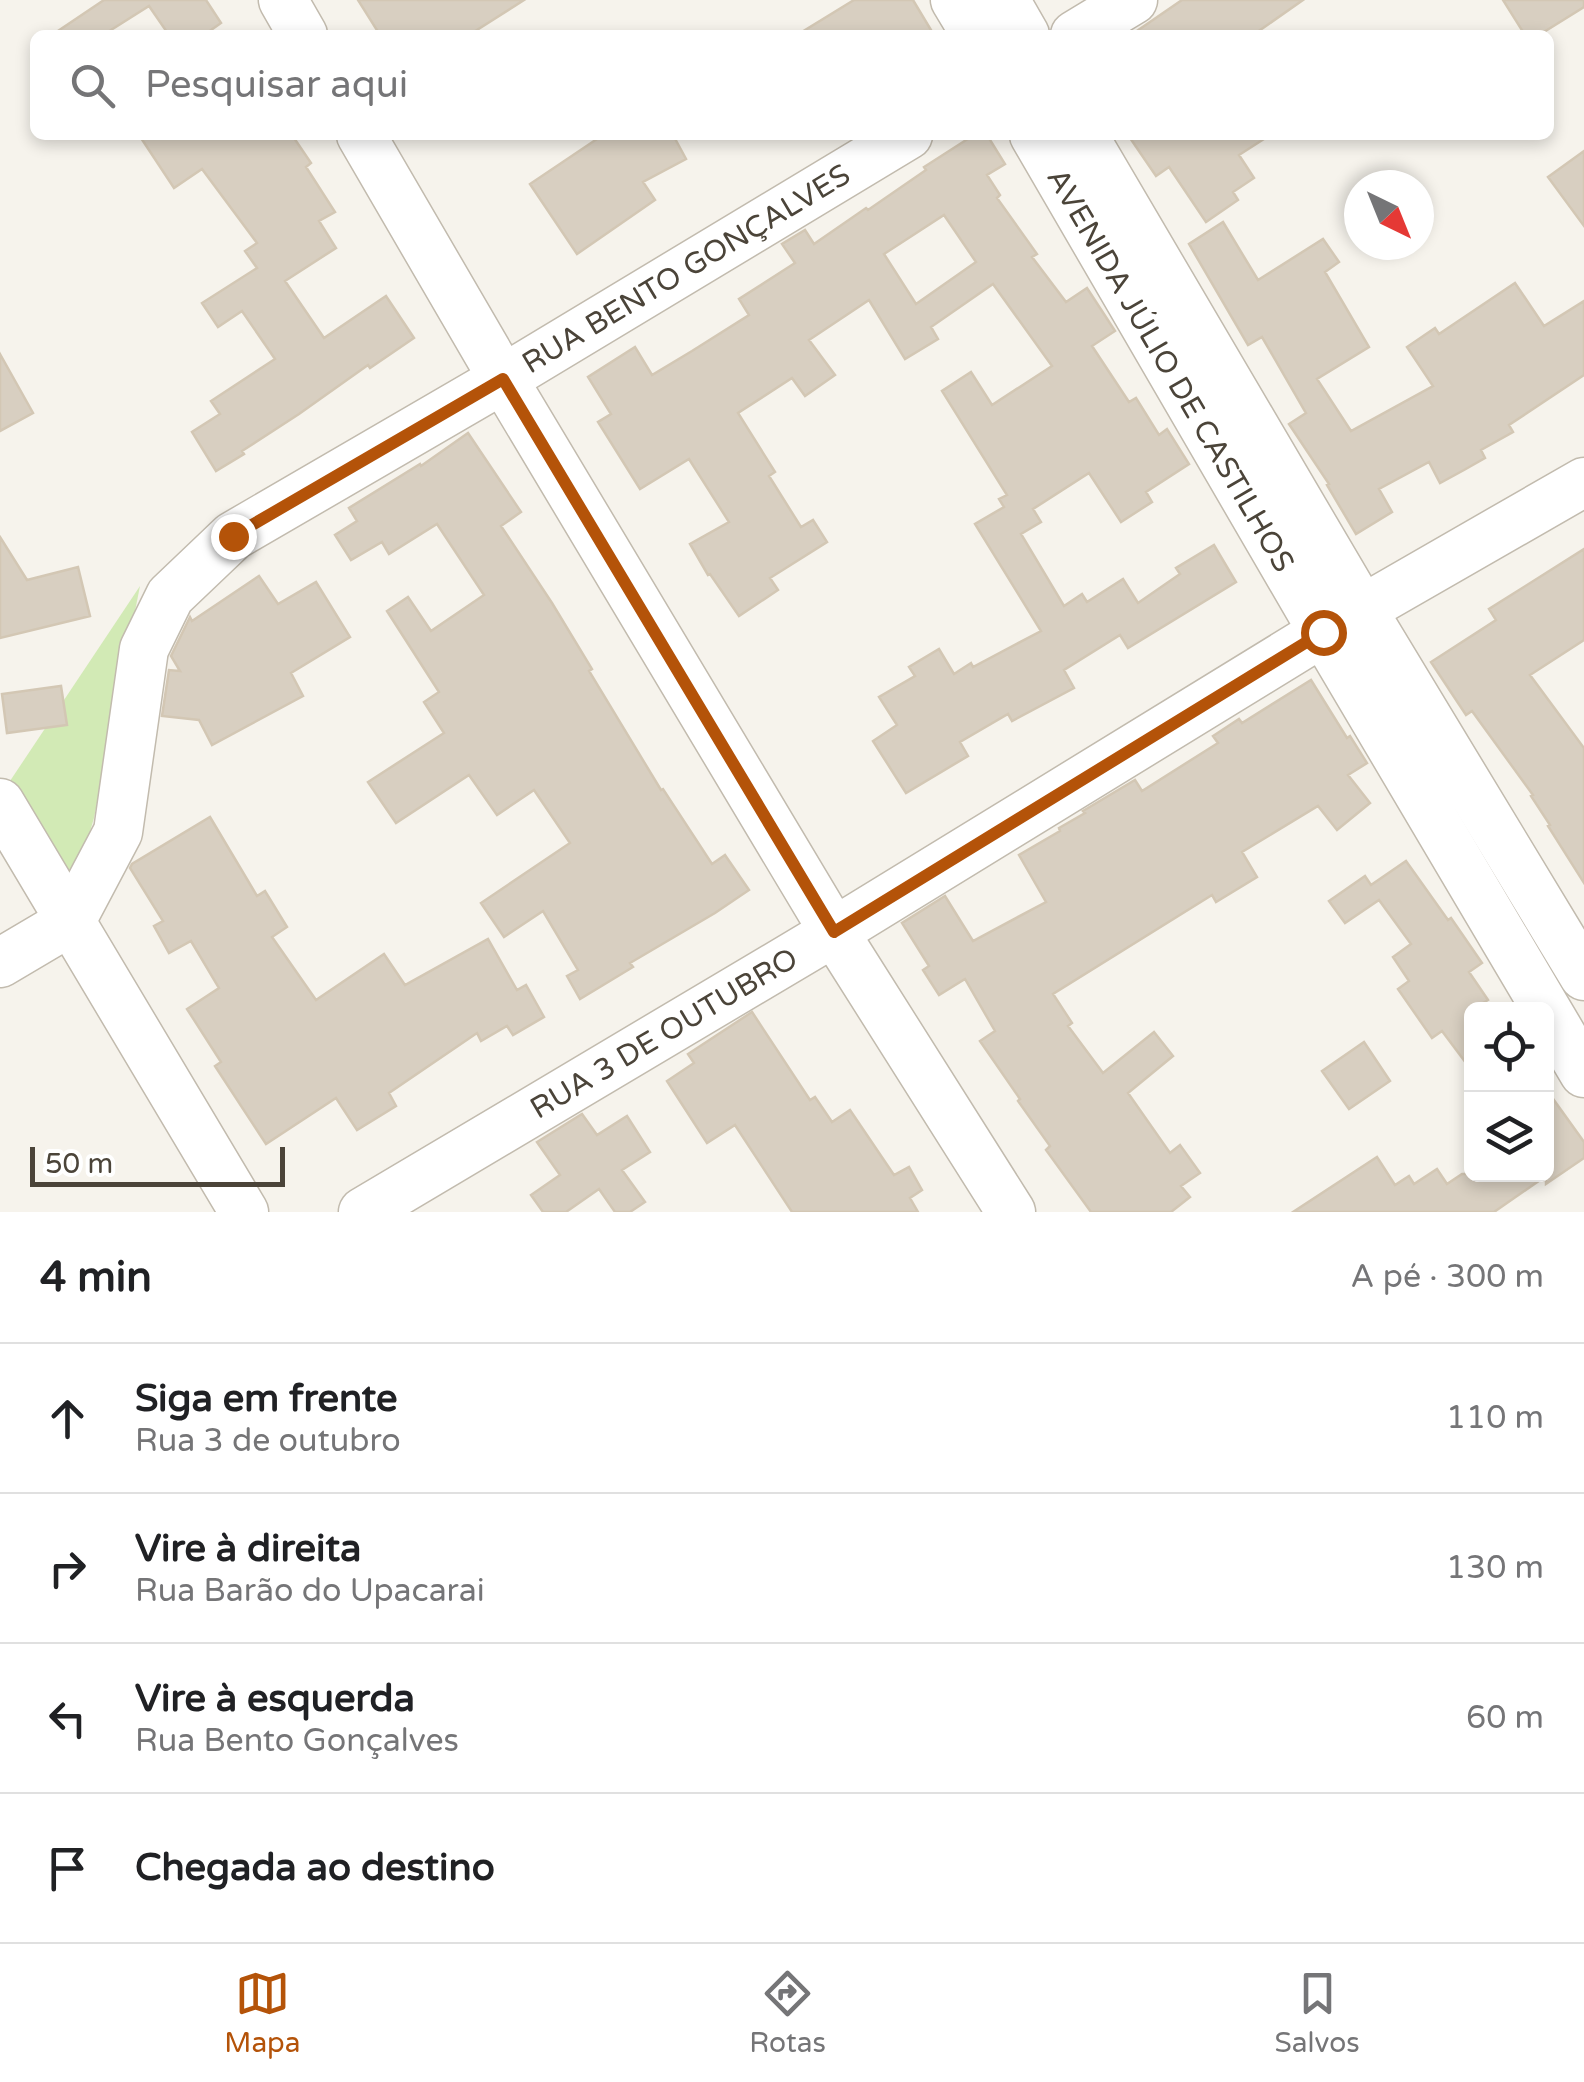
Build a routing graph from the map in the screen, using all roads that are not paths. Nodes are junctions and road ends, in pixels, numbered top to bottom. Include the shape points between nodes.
1 (283, 0) edge
2 (955, 0) edge
3 (1005, 0) edge
4 (1133, 0) edge
5 (300, 30) edge
6 (973, 30) edge
7 (1021, 30) edge
8 (1083, 30) edge
9 (364, 140) edge
10 (900, 140) edge
11 (1038, 140) edge
12 (1084, 140) edge
13 (1108, 221) junction
14 (503, 379) junction
15 (1584, 482) edge
16 (1343, 622) junction
17 (0, 803) edge
18 (1532, 890) junction
19 (1490, 914) junction
20 (71, 920) junction
21 (834, 932) junction
22 (0, 963) edge
23 (1584, 976) edge
24 (1584, 1073) edge
25 (244, 1212) edge
26 (362, 1212) edge
27 (1011, 1212) edge

1 - 5 street
2 - 6 street
3 - 7 street
4 - 8 street
9 - 14 street
10 - 14 street, RUA BENTO GONÇALVES
11 - 13 street, AVENIDA JÚLIO DE CASTILHOS
12 - 13 street, AVENIDA JÚLIO DE CASTILHOS
13 - 16 street, AVENIDA JÚLIO DE CASTILHOS
14 - 20 street, RUA BENTO GONÇALVES via 233,536 170,596 144,649 118,832
14 - 21 street
15 - 16 street, RUA 3 DE OUTUBRO
16 - 18 street, AVENIDA JÚLIO DE CASTILHOS
16 - 19 street, AVENIDA JÚLIO DE CASTILHOS
16 - 21 street, RUA 3 DE OUTUBRO
17 - 20 street
18 - 19 street
18 - 23 street, AVENIDA JÚLIO DE CASTILHOS
19 - 24 street, AVENIDA JÚLIO DE CASTILHOS
20 - 22 street
20 - 25 street
21 - 26 street, RUA 3 DE OUTUBRO
21 - 27 street

